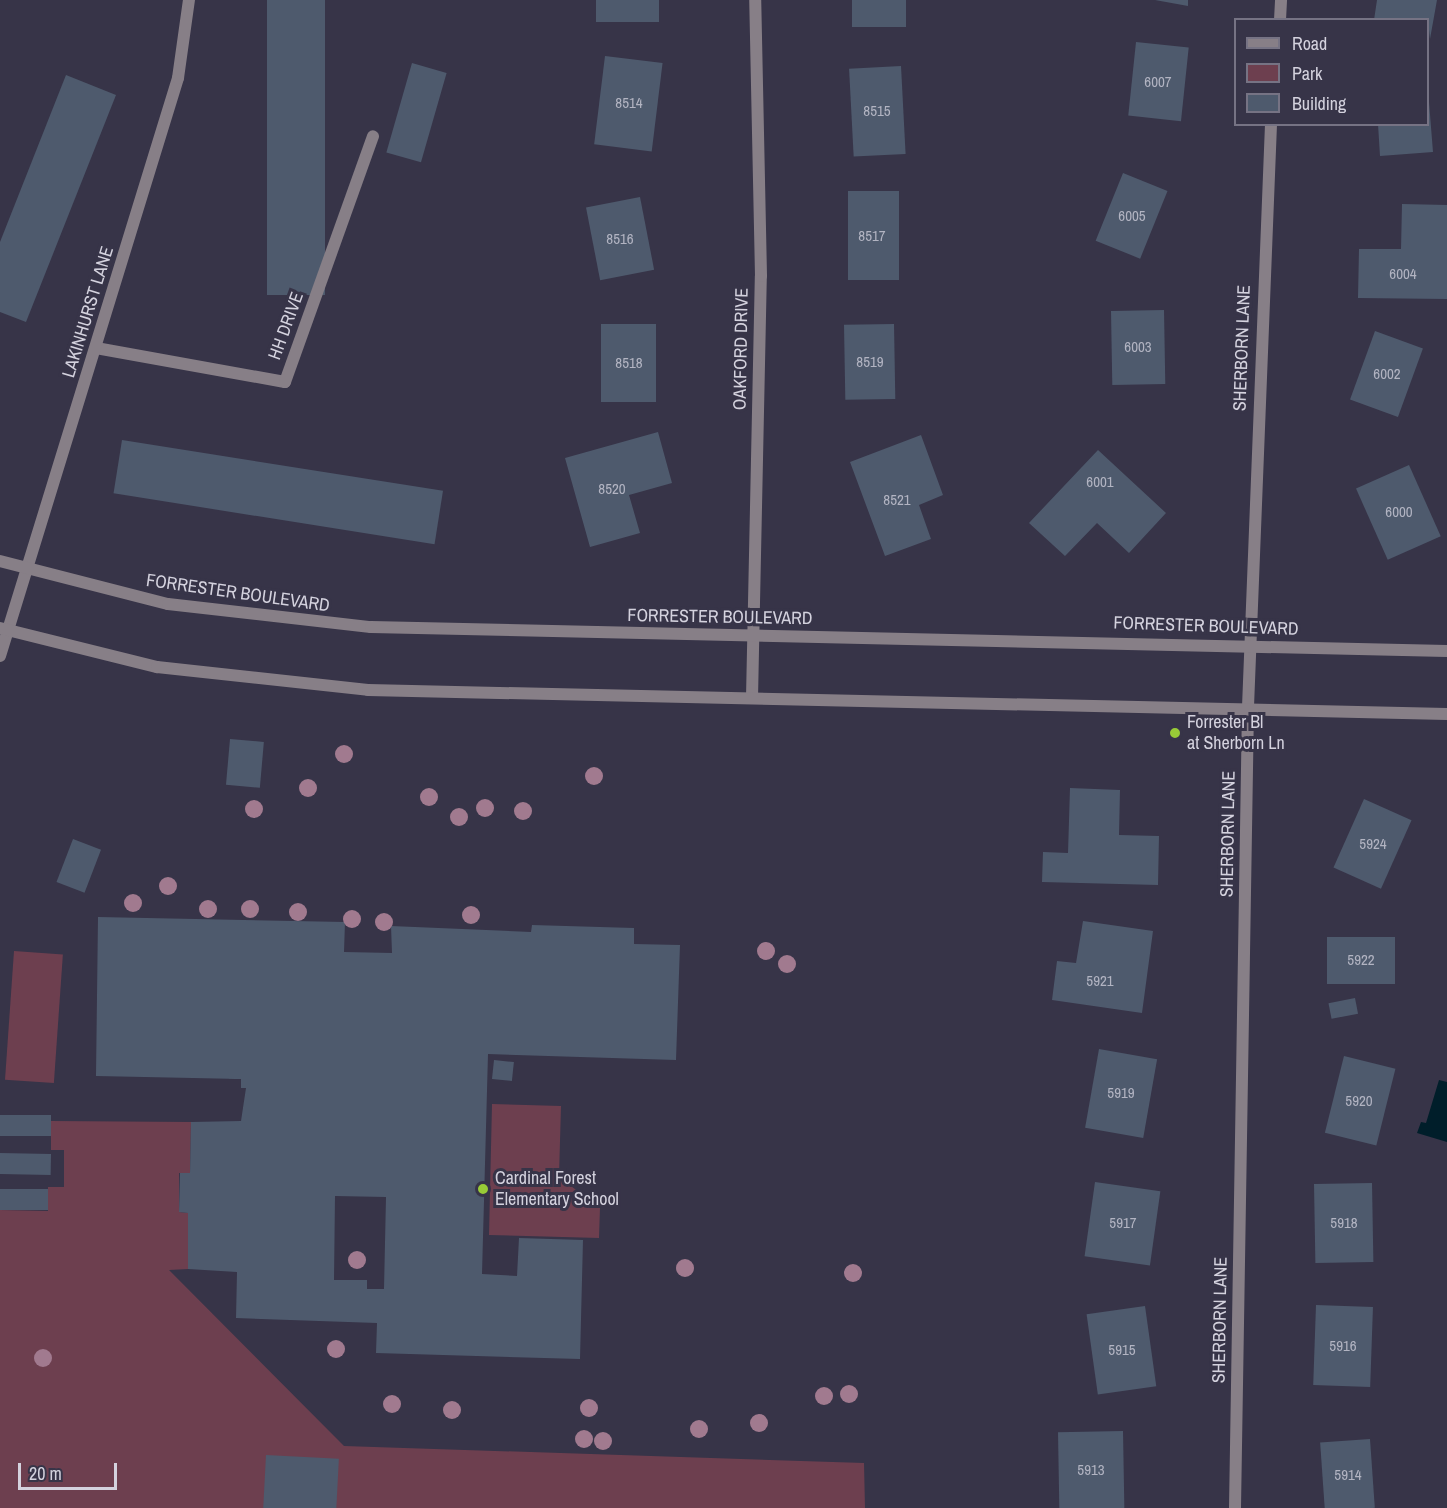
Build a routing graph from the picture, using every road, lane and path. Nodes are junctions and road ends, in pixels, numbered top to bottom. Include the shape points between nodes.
1 (189, 0) edge
2 (755, 0) edge
3 (1281, 0) edge
4 (1280, 18) edge
5 (1271, 126) edge
6 (373, 136) dead end
7 (96, 348) junction
8 (0, 561) edge
9 (26, 570) junction
10 (3, 629) edge
11 (753, 637) junction
12 (1250, 646) junction
13 (1447, 651) edge
14 (0, 656) edge
15 (752, 698) junction
16 (1248, 707) junction
17 (1447, 714) edge
18 (1235, 1508) edge

1 - 7 street, LAKINHURST LANE via 178,78
2 - 11 street, OAKFORD DRIVE via 761,276
3 - 4 street
5 - 12 street, SHERBORN LANE
6 - 7 street, HH DRIVE via 285,381
7 - 9 street, LAKINHURST LANE
8 - 9 street, FORRESTER BOULEVARD
9 - 10 street, LAKINHURST LANE
9 - 11 street, FORRESTER BOULEVARD via 168,604 299,622
10 - 14 street, LAKINHURST LANE
10 - 15 street via 157,667 294,685
11 - 12 street, FORRESTER BOULEVARD
11 - 15 street, OAKFORD DRIVE
12 - 13 street, FORRESTER BOULEVARD
12 - 16 street, SHERBORN LANE
15 - 16 street
16 - 17 street
16 - 18 street, SHERBORN LANE

